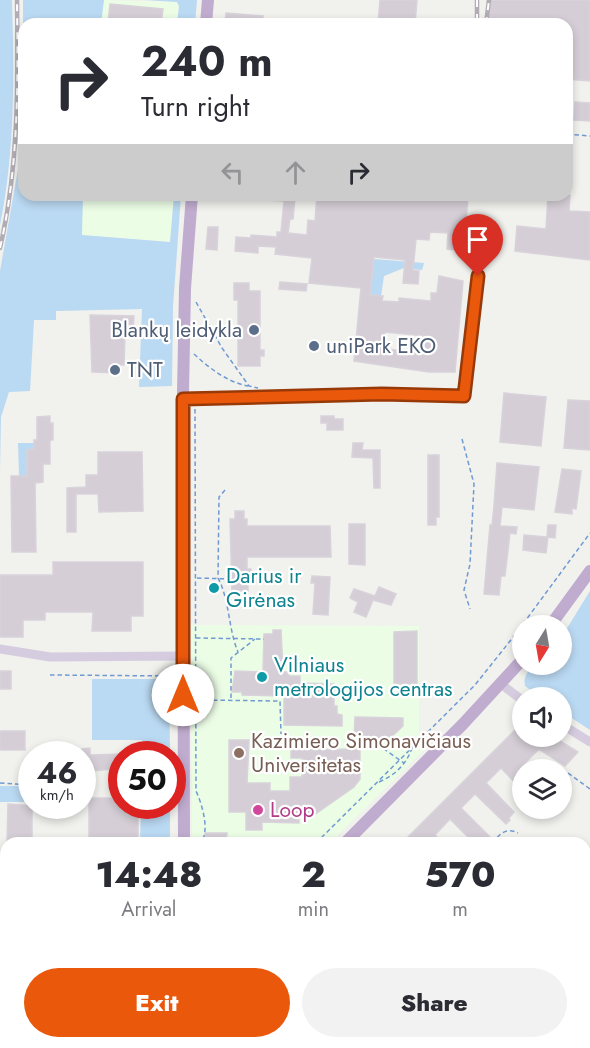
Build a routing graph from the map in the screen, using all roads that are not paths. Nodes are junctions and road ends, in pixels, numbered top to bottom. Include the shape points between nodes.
1 (208, 0) edge
2 (206, 18) edge
3 (192, 201) edge
4 (478, 276) dead end
5 (189, 399) junction
6 (590, 571) edge
7 (558, 615) edge
8 (0, 649) edge
9 (183, 656) junction
10 (512, 671) edge
11 (501, 684) junction
12 (512, 692) edge
13 (572, 731) edge
14 (590, 742) edge
15 (184, 837) edge
16 (351, 837) edge

1 - 2 main road
3 - 5 main road via 185,288
4 - 5 street via 464,396
5 - 9 main road
6 - 7 main road
8 - 9 street via 50,657
9 - 15 main road
10 - 11 main road
11 - 12 street
11 - 16 main road
13 - 14 street

